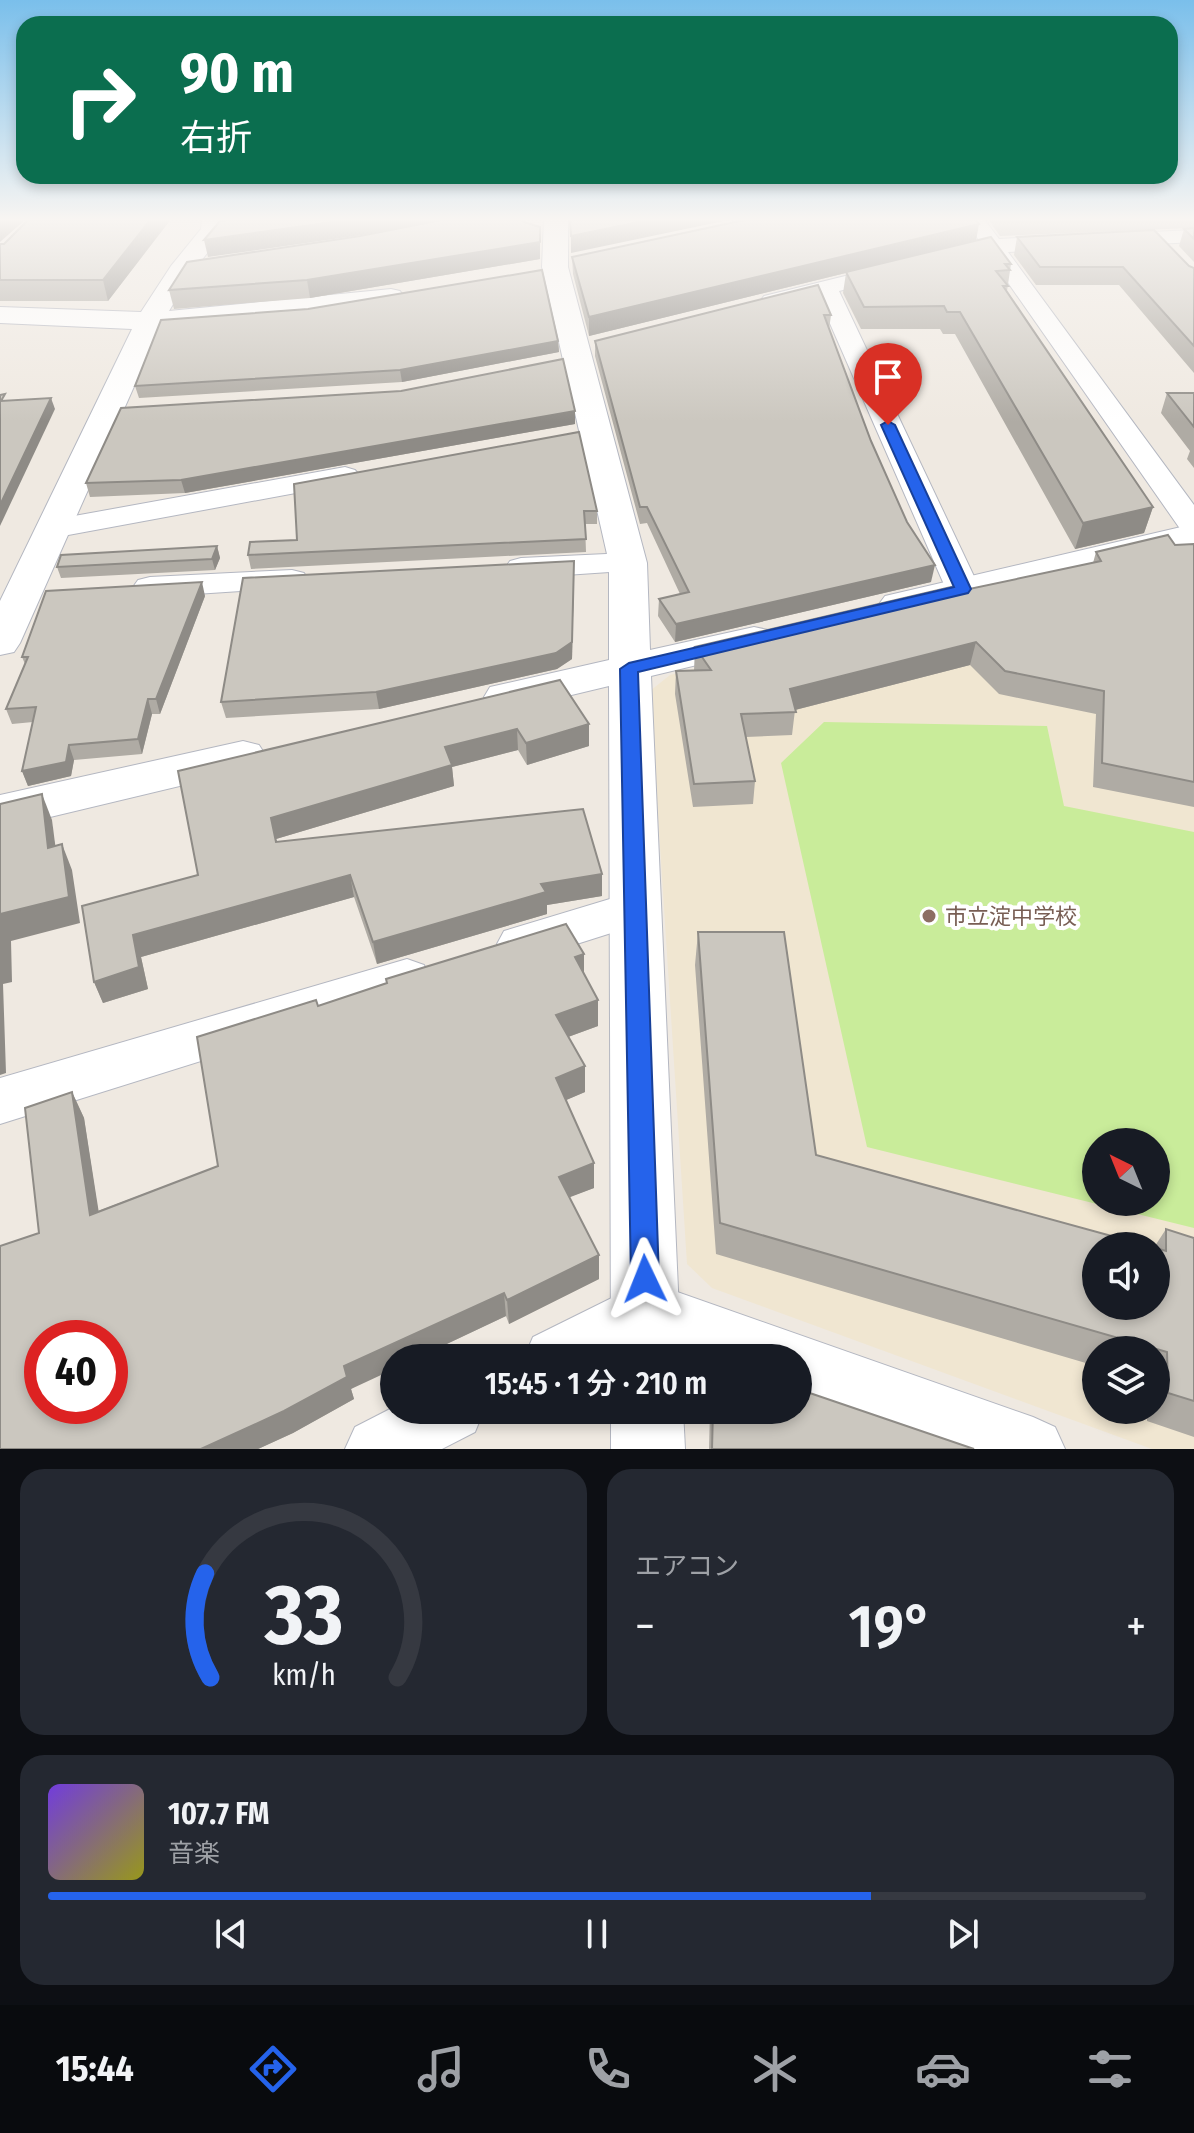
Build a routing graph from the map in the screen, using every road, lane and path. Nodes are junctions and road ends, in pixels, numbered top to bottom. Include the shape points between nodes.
1 (179, 287) edge
2 (560, 287) edge
3 (832, 287) edge
4 (1023, 287) edge
5 (826, 288) junction
6 (418, 293) edge
7 (745, 308) edge
8 (0, 315) edge
9 (149, 321) junction
10 (378, 470) edge
11 (1194, 526) edge
12 (52, 529) junction
13 (1194, 535) edge
14 (628, 563) junction
15 (485, 570) edge
16 (326, 578) edge
17 (119, 588) edge
18 (963, 589) junction
19 (872, 611) edge
20 (796, 629) edge
21 (0, 643) edge
22 (629, 669) junction
23 (466, 706) edge
24 (287, 746) edge
25 (0, 812) edge
26 (633, 909) junction
27 (0, 1101) edge
28 (646, 1334) edge
29 (608, 1344) edge
30 (701, 1344) edge
31 (812, 1370) edge
32 (426, 1424) edge
33 (647, 1424) edge
34 (377, 1449) edge
35 (648, 1449) edge
36 (1033, 1449) edge

1 - 9 street
2 - 14 street via 576,354 580,434
3 - 5 street
4 - 11 street
5 - 7 street
5 - 18 street
6 - 9 street
8 - 9 street
9 - 12 street via 124,410
10 - 12 street
12 - 21 street via 39,592
13 - 18 street
14 - 15 street
14 - 22 street
16 - 17 street
18 - 19 street
20 - 22 street
22 - 23 street
22 - 26 street
24 - 25 street
26 - 27 street
26 - 28 street
28 - 29 street
28 - 30 street
31 - 36 street
32 - 34 street
33 - 35 street

